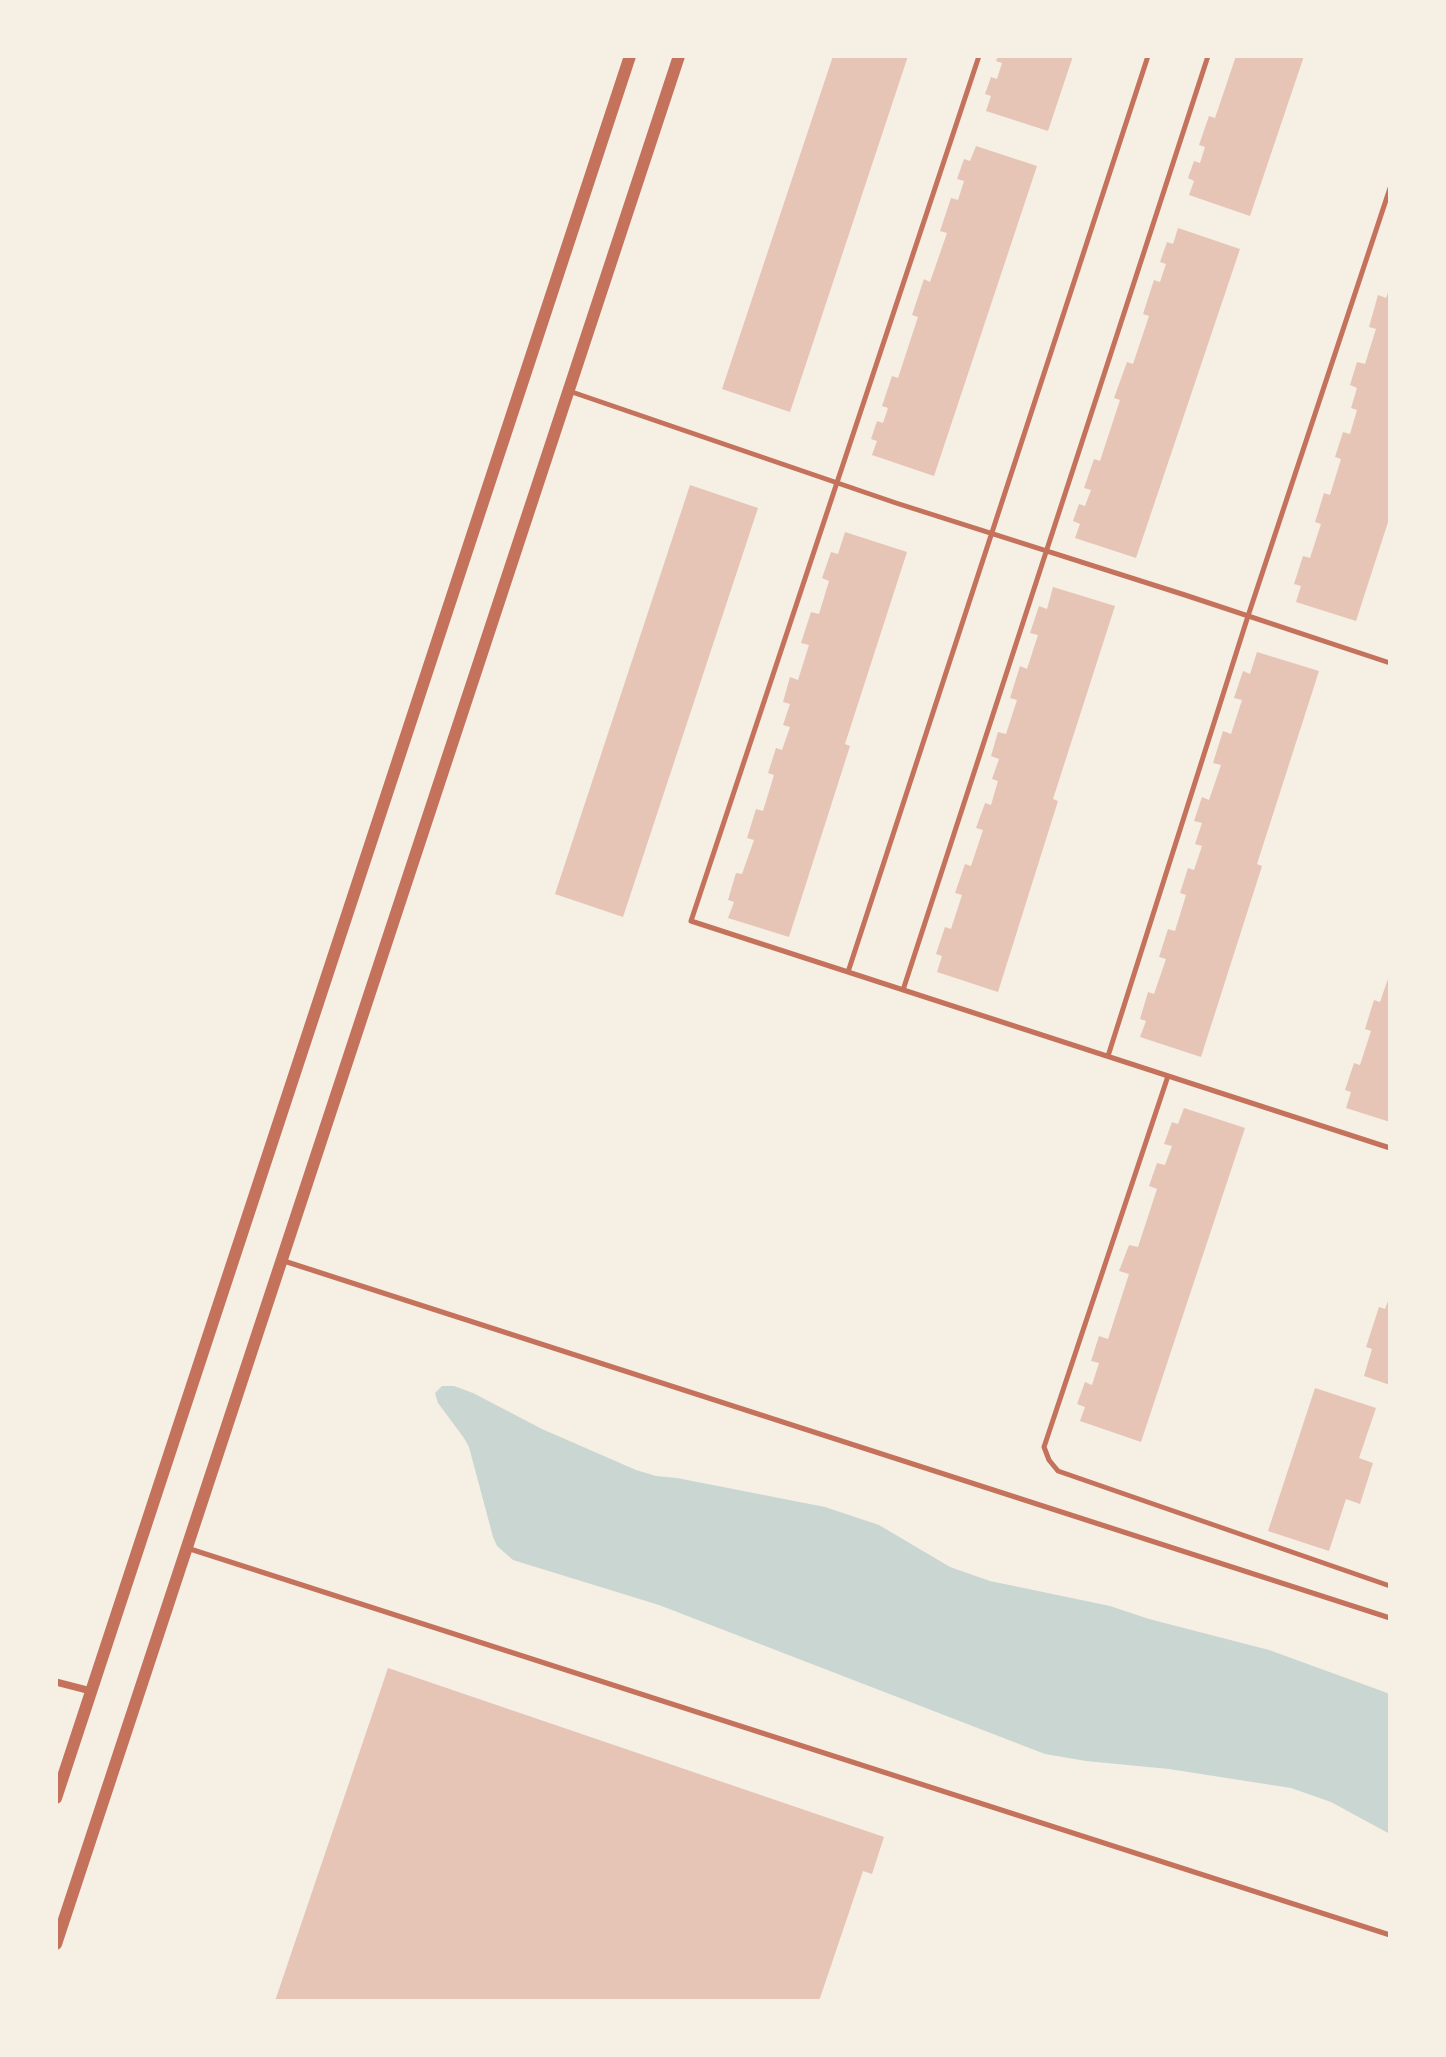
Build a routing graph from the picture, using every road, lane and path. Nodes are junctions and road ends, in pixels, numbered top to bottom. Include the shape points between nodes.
1 (630, 56) edge
2 (679, 56) edge
3 (979, 56) edge
4 (1148, 56) edge
5 (1208, 56) edge
6 (1390, 188) edge
7 (569, 391) junction
8 (837, 483) junction
9 (992, 533) junction
10 (1046, 551) junction
11 (1248, 616) junction
12 (1390, 663) edge
13 (848, 972) junction
14 (903, 990) junction
15 (1108, 1056) junction
16 (1168, 1076) junction
17 (1390, 1147) edge
18 (282, 1261) junction
19 (186, 1548) junction
20 (1390, 1586) edge
21 (1390, 1618) edge
22 (56, 1682) edge
23 (91, 1691) junction
24 (56, 1798) edge
25 (1390, 1935) edge
26 (56, 1944) edge

1 - 23 street
2 - 7 street
3 - 8 lane
4 - 9 lane
5 - 10 lane
6 - 11 lane
7 - 8 lane
7 - 18 street
8 - 9 lane
8 - 13 lane via 691,921
9 - 10 lane
9 - 13 lane
10 - 11 lane
10 - 14 lane
11 - 12 lane
11 - 15 lane
13 - 14 lane
14 - 15 lane
15 - 16 lane
16 - 17 lane
16 - 20 lane via 1044,1447 1049,1460 1058,1471
18 - 19 street
18 - 21 lane
19 - 25 lane
19 - 26 street
22 - 23 street
23 - 24 street

